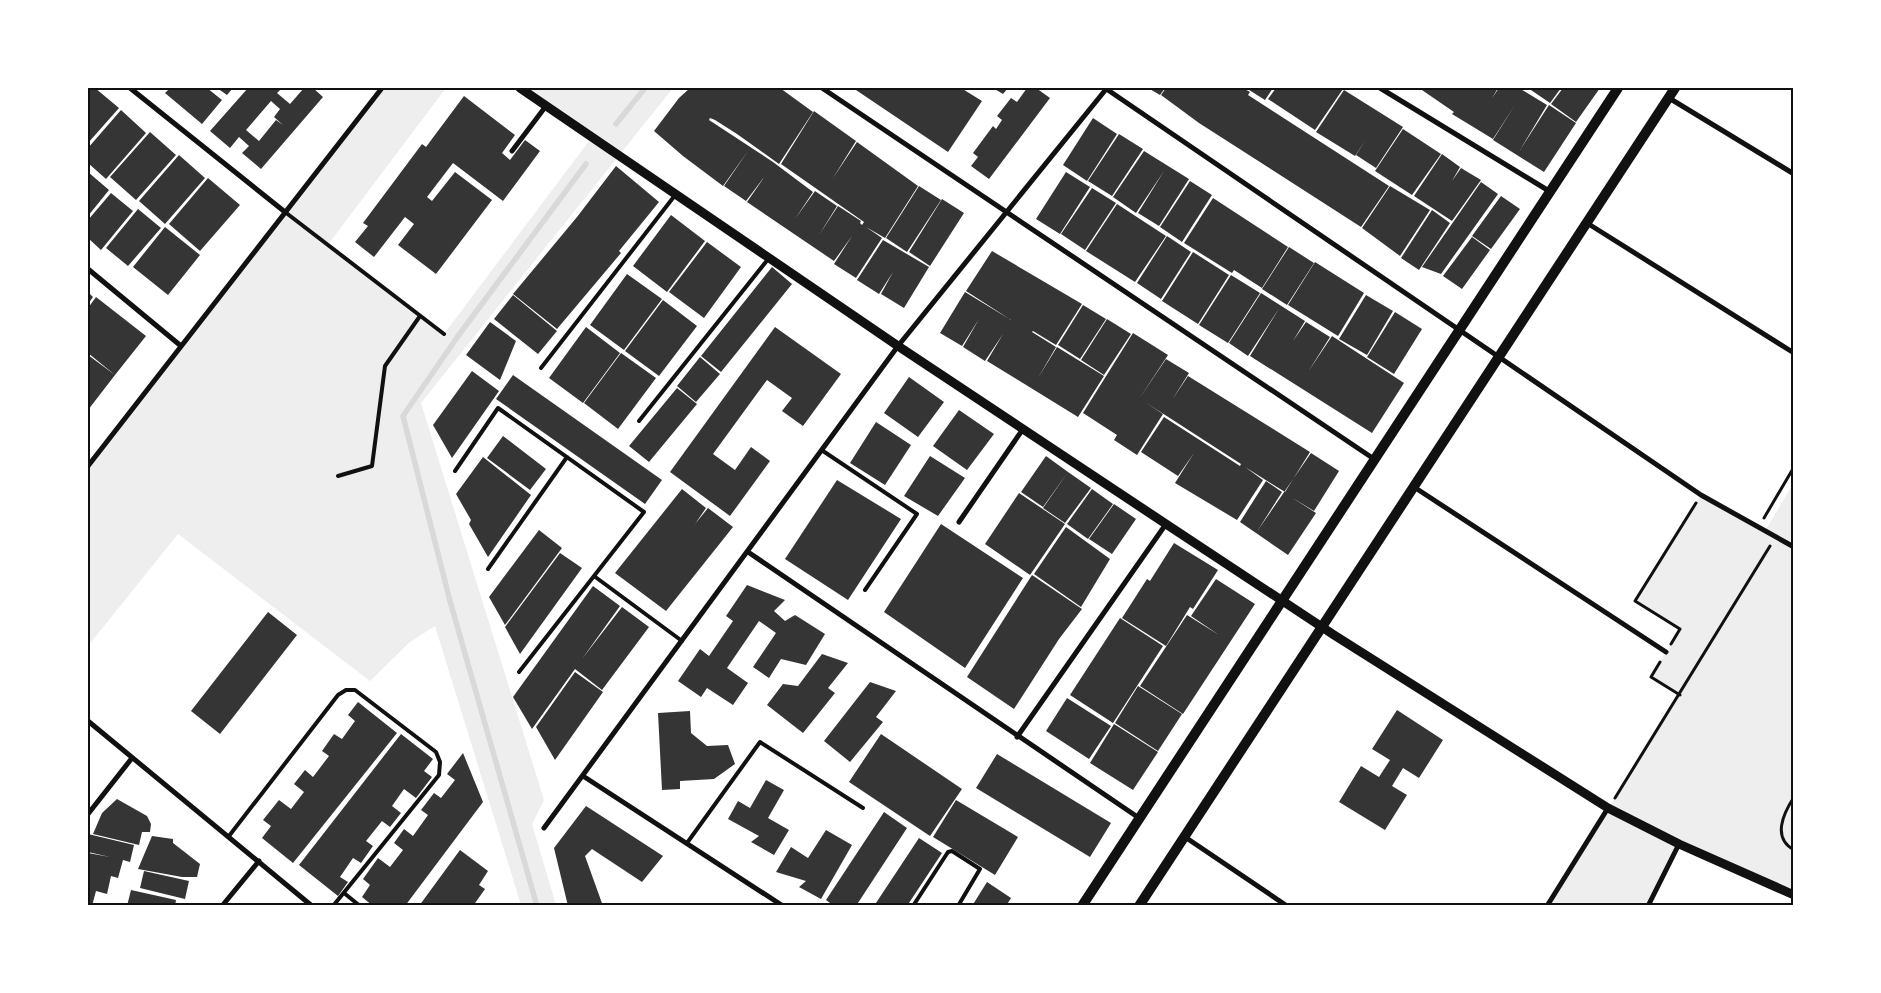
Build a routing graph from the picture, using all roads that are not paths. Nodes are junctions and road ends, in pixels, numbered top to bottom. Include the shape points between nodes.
1 (130, 88) edge
2 (382, 88) edge
3 (520, 88) edge
4 (822, 88) edge
5 (1106, 88) edge
6 (1380, 88) edge
7 (1618, 88) edge
8 (1675, 88) edge
9 (1669, 98) junction
10 (546, 106) junction
11 (512, 151) dead end
12 (1794, 174) edge
13 (1550, 191) junction
14 (676, 194) junction
15 (285, 212) junction
16 (1006, 212) junction
17 (1587, 222) junction
18 (769, 258) junction
19 (88, 269) edge
20 (420, 316) junction
21 (1459, 330) junction
22 (444, 334) dead end
23 (181, 346) junction
24 (898, 346) junction
25 (1794, 354) edge
26 (1499, 357) junction
27 (541, 368) dead end
28 (639, 420) dead end
29 (1023, 429) junction
30 (823, 450) junction
31 (567, 457) junction
32 (1374, 459) junction
33 (88, 466) edge
34 (455, 471) dead end
35 (338, 476) dead end
36 (1414, 487) junction
37 (959, 522) dead end
38 (1166, 524) junction
39 (1794, 547) edge
40 (748, 552) junction
41 (488, 569) dead end
42 (594, 576) junction
43 (865, 590) dead end
44 (1282, 599) junction
45 (1322, 627) junction
46 (682, 641) junction
47 (1666, 652) road end
48 (520, 672) dead end
49 (88, 721) edge
50 (1017, 737) junction
51 (132, 758) junction
52 (584, 776) junction
53 (863, 808) dead end
54 (1608, 808) junction
55 (88, 814) edge
56 (1139, 818) junction
57 (544, 828) dead end
58 (229, 836) junction
59 (1184, 837) junction
60 (687, 843) junction
61 (1679, 844) junction
62 (259, 861) junction
63 (344, 893) junction
64 (1794, 895) edge
65 (222, 906) edge
66 (312, 906) edge
67 (333, 906) edge
68 (360, 906) edge
69 (783, 906) edge
70 (913, 906) edge
71 (958, 906) edge
72 (1082, 906) edge
73 (1139, 906) edge
74 (1287, 906) edge
75 (1547, 906) edge
76 (1648, 906) edge

1 - 15 street
2 - 15 street
3 - 10 street
4 - 16 street
5 - 16 street
5 - 21 street
6 - 13 street
7 - 13 main road
8 - 9 main road
9 - 12 street
9 - 17 main road
10 - 11 street
10 - 14 street
13 - 21 main road
14 - 18 street
14 - 27 lane
15 - 20 lane
15 - 23 street
16 - 24 street
16 - 32 street
17 - 25 street
17 - 26 main road
18 - 24 street
18 - 28 lane
19 - 23 street
20 - 22 lane
20 - 35 lane via 385,366 372,466
21 - 26 street
21 - 32 main road
23 - 33 street
24 - 29 street
24 - 30 street
26 - 36 main road
26 - 39 street via 1701,495
29 - 37 street
29 - 38 street
30 - 40 street
30 - 43 lane via 917,514
31 - 34 lane via 498,408
31 - 41 lane
31 - 42 lane via 644,512
32 - 44 main road
36 - 45 main road
36 - 47 street
38 - 44 street
38 - 50 street
40 - 46 street
40 - 50 street
42 - 46 lane
42 - 48 lane
44 - 45 street
44 - 56 main road
45 - 54 street
45 - 59 main road
46 - 52 street
49 - 51 street
50 - 56 street
51 - 55 street
51 - 58 street
52 - 57 street
52 - 60 street
53 - 60 lane via 760,742
54 - 61 street
54 - 75 street
56 - 72 main road
58 - 62 street
58 - 63 lane via 338,695 346,690 355,690 436,752 440,762 439,775
59 - 73 main road
59 - 74 street
60 - 69 street
61 - 64 street
61 - 76 street
62 - 65 street
62 - 66 street
63 - 67 lane
63 - 68 lane
70 - 71 lane via 948,852 952,851 980,869

